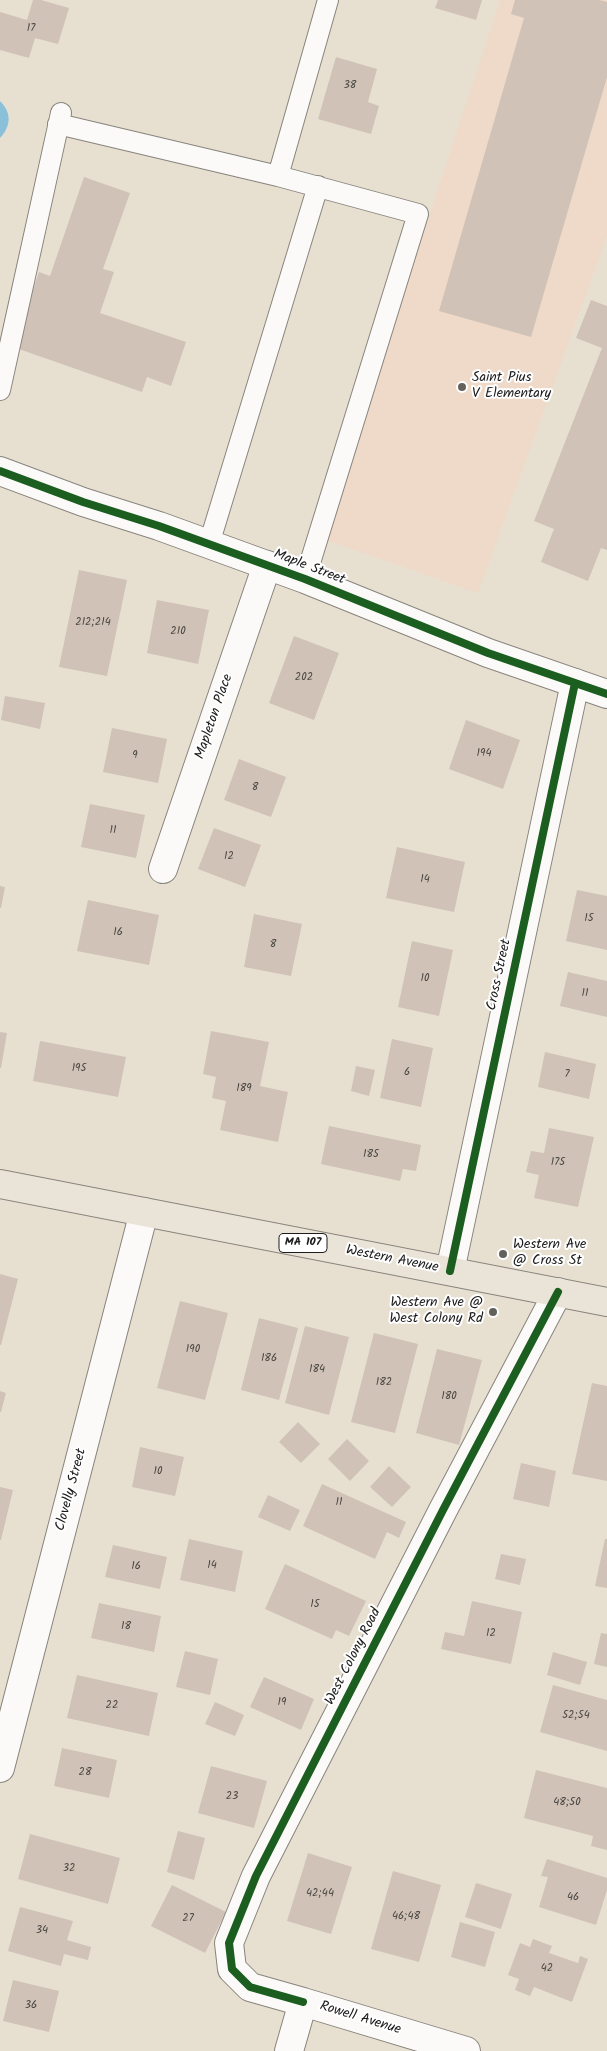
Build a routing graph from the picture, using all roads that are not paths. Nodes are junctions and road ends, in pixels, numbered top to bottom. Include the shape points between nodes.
1 (328, 0) edge
2 (278, 176) junction
3 (318, 186) junction
4 (0, 390) edge
5 (0, 471) edge
6 (209, 544) junction
7 (267, 565) junction
8 (305, 579) junction
9 (575, 683) junction
10 (607, 694) edge
11 (163, 869) dead end
12 (0, 1184) edge
13 (144, 1212) junction
14 (450, 1271) junction
15 (558, 1292) junction
16 (607, 1302) edge
17 (0, 1768) edge
18 (303, 2002) junction
19 (289, 2051) edge
20 (466, 2051) edge

1 - 2 lane
2 - 3 lane
2 - 4 lane via 60,118
3 - 6 lane
3 - 8 lane via 418,214
5 - 6 street, Maple Street
6 - 7 street, Maple Street
7 - 8 street, Maple Street
7 - 11 street, Mapleton Place
8 - 9 street, Maple Street via 488,653
9 - 10 street, Maple Street
9 - 14 street, Cross Street
12 - 13 main road, Western Avenue / MA 107
13 - 14 main road, Western Avenue / MA 107
13 - 17 street, Clovelly Street
14 - 15 main road, Western Avenue / MA 107
15 - 16 main road, Western Avenue / MA 107
15 - 18 street, West Colony Road via 261,1868 229,1943 232,1969 250,1987
18 - 19 street, Rowell Avenue
18 - 20 street, Rowell Avenue

